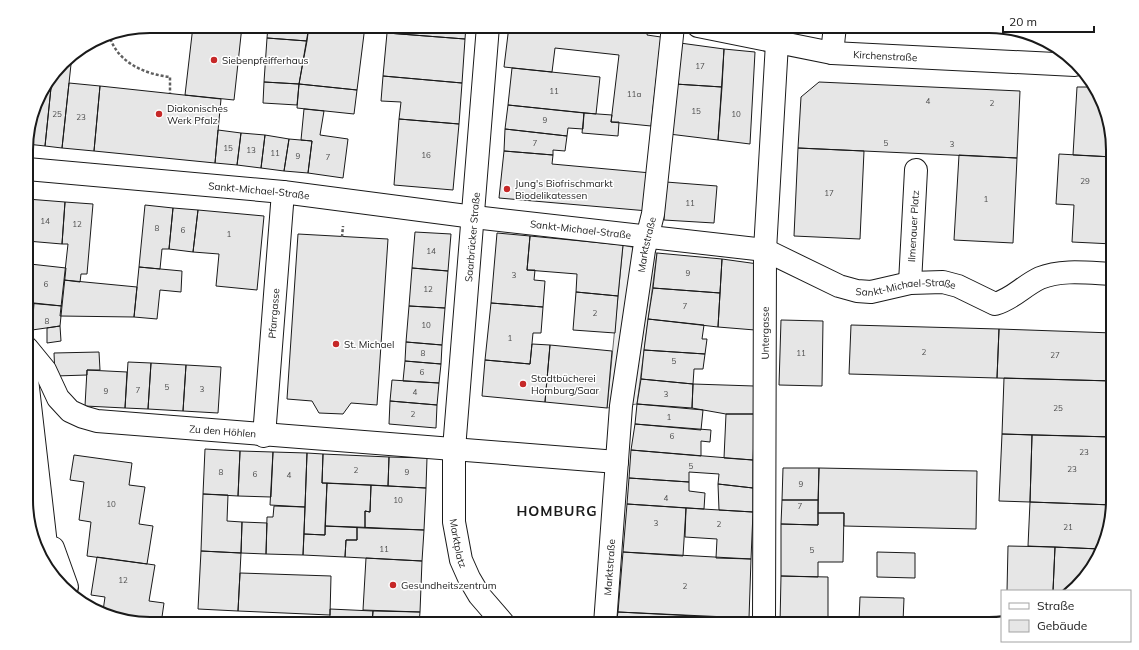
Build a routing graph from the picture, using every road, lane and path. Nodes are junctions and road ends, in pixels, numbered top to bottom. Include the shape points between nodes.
1 (487, 33) edge
2 (672, 33) edge
3 (731, 33) edge
4 (834, 33) edge
5 (112, 40) edge
6 (777, 43) junction
7 (832, 53) junction
8 (1069, 65) edge
9 (170, 93) dead end
10 (33, 170) edge
11 (916, 170) dead end
12 (283, 192) junction
13 (474, 217) junction
14 (648, 236) junction
15 (765, 250) junction
16 (1106, 274) edge
17 (910, 283) junction
18 (33, 355) edge
19 (33, 419) edge
20 (264, 436) junction
21 (454, 449) junction
22 (617, 462) junction
23 (44, 525) junction
24 (48, 557) edge
25 (64, 579) edge
26 (498, 617) edge
27 (606, 617) edge
28 (764, 617) edge

1 - 13 street, Saarbrücker Straße
2 - 14 street, Marktstraße via 653,214
3 - 6 street, Kirchenstraße
4 - 7 street
5 - 9 path via 119,53 129,63 155,76 170,78
6 - 7 street, Kirchenstraße
6 - 15 street, Untergasse
7 - 8 street, Kirchenstraße
10 - 12 street, Sankt-Michael-Straße
11 - 17 street, Ilmenauer Platz
12 - 13 street, Sankt-Michael-Straße
12 - 20 street, Pfarrgasse
13 - 14 street, Sankt-Michael-Straße
13 - 21 street, Saarbrücker Straße
14 - 15 street, Sankt-Michael-Straße
14 - 22 street, Marktstraße via 621,406
15 - 17 street, Sankt-Michael-Straße via 839,286 857,291 872,292
15 - 28 street, Untergasse
16 - 17 street, Sankt-Michael-Straße via 1054,273 1038,279 1007,300 995,304 958,286 943,282
18 - 20 street, Zu den Höhlen via 45,370 58,398 70,411 83,417 96,421
19 - 23 street
20 - 21 street, Zu den Höhlen
21 - 22 street
21 - 26 street, Marktplatz via 454,522 462,560 479,595
22 - 27 street, Marktstraße
23 - 24 street
23 - 25 street

